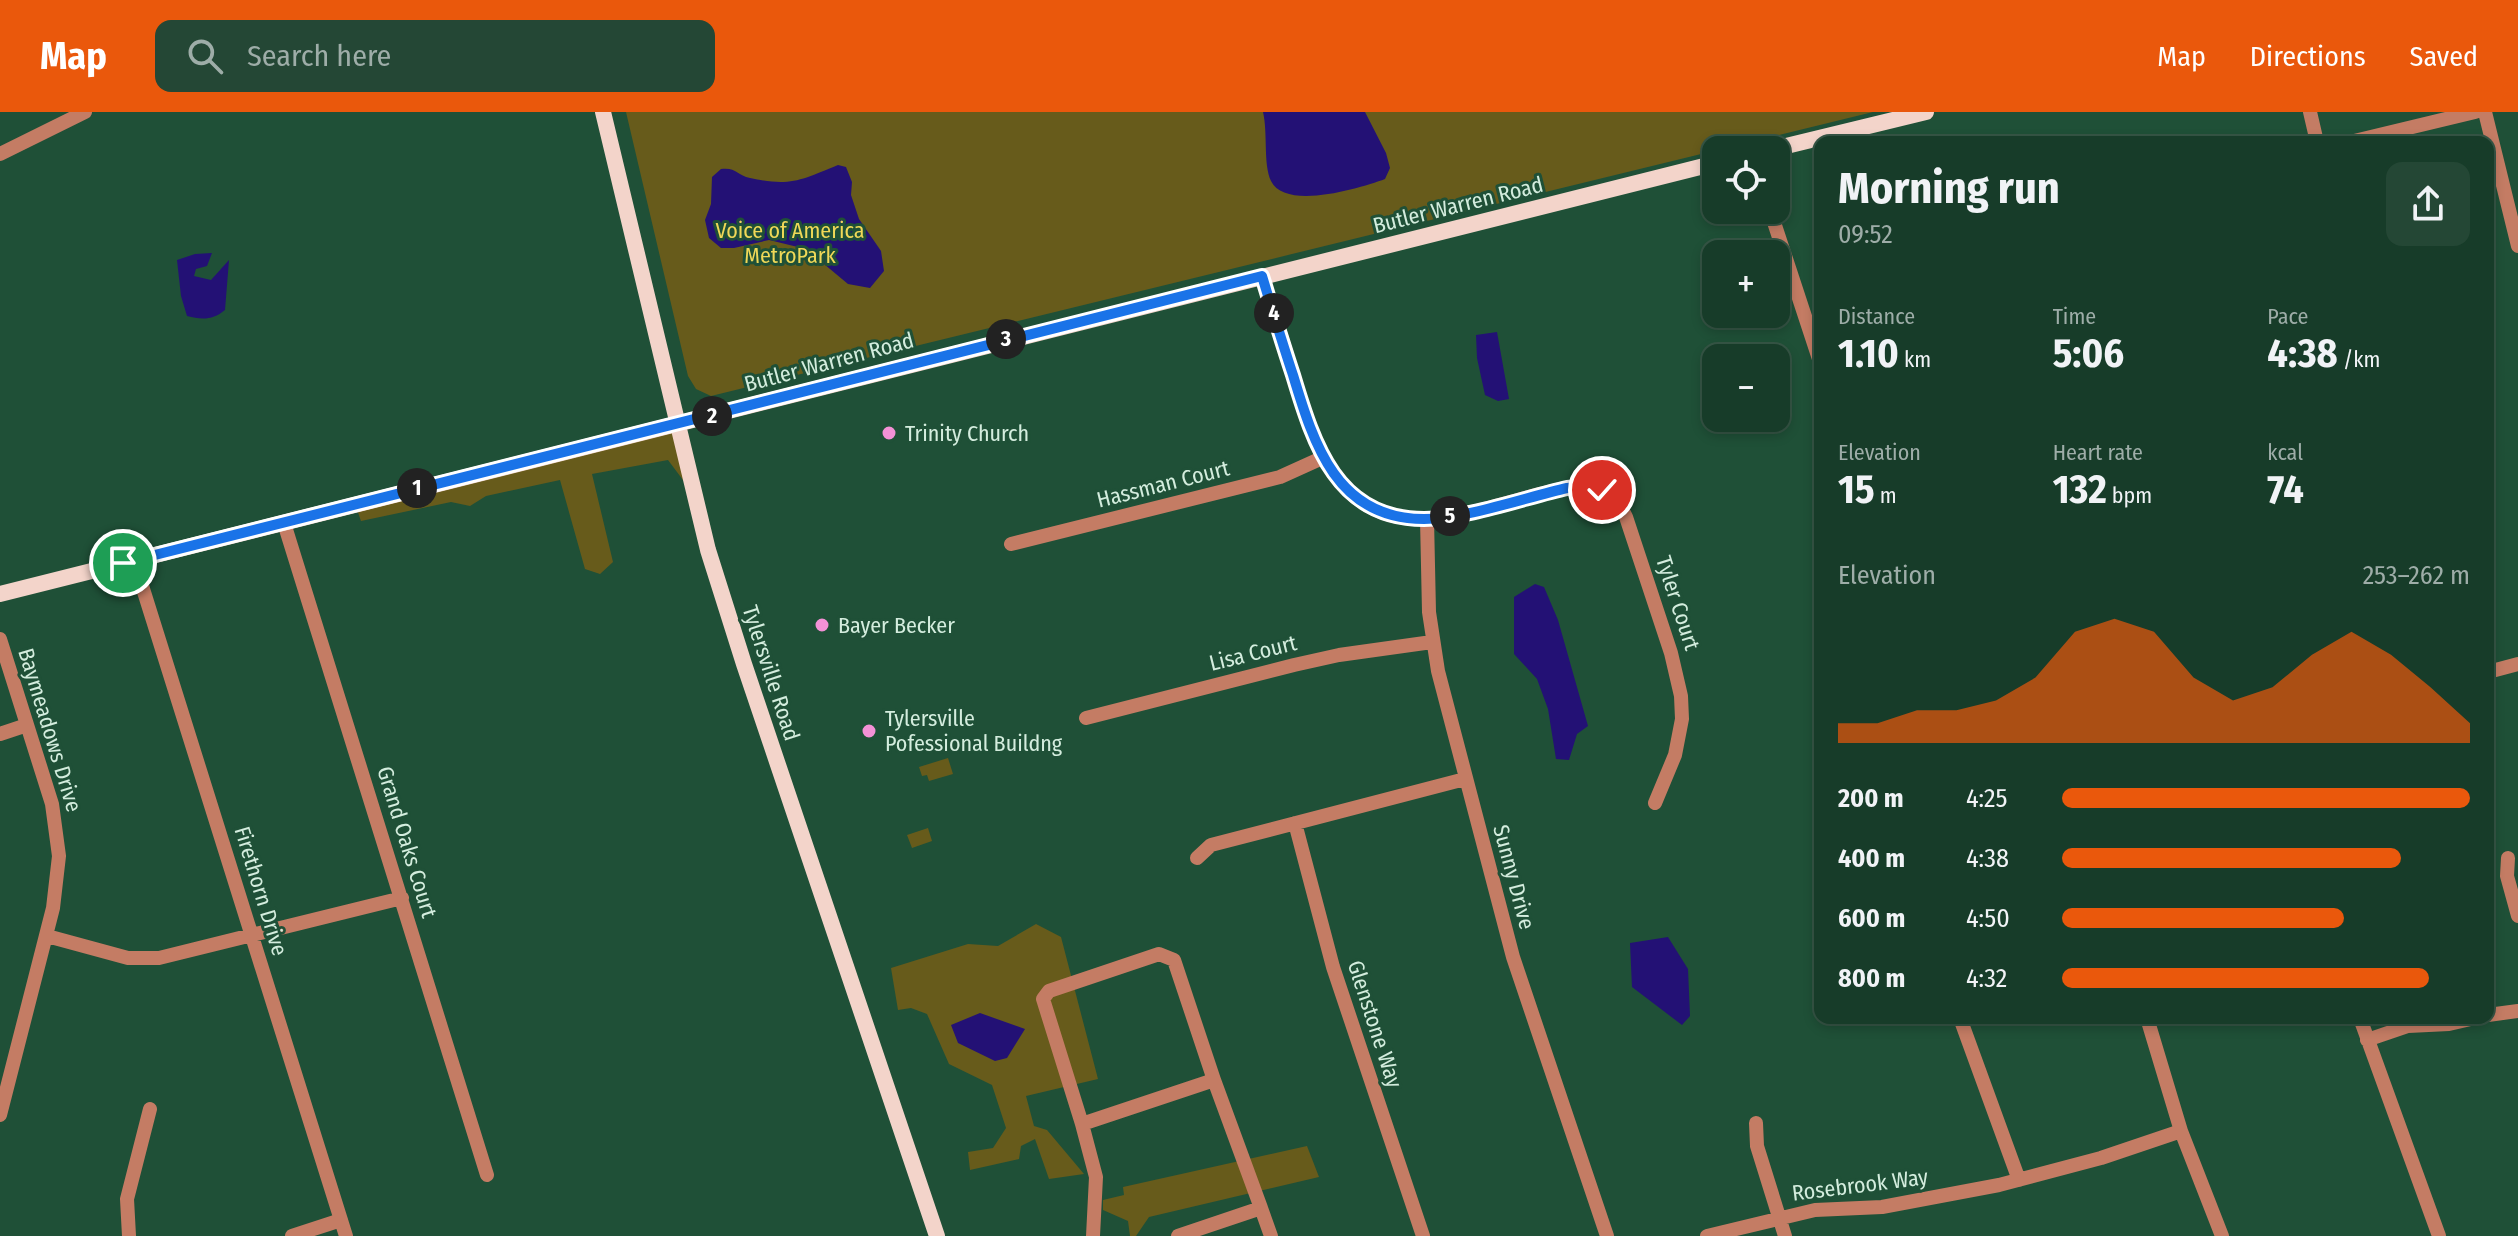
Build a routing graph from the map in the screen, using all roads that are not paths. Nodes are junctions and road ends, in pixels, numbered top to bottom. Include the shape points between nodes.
1 (85, 112) edge
2 (603, 112) edge
3 (1926, 112) edge
4 (2310, 112) edge
5 (2475, 112) edge
6 (2485, 112) edge
7 (1827, 136) edge
8 (2316, 136) edge
9 (2375, 136) edge
10 (2491, 136) edge
11 (1814, 139) edge
12 (1790, 145) edge
13 (2494, 149) edge
14 (0, 154) edge
15 (1702, 166) edge
16 (1775, 224) edge
17 (2518, 246) edge
18 (1262, 276) junction
19 (1814, 344) edge
20 (676, 424) junction
21 (1322, 458) junction
22 (1427, 519) junction
23 (284, 523) junction
24 (1011, 544) dead end
25 (134, 560) junction
26 (0, 594) edge
27 (0, 639) edge
28 (1432, 642) junction
29 (2518, 664) edge
30 (2494, 670) edge
31 (1086, 718) dead end
32 (27, 725) junction
33 (0, 734) edge
34 (1465, 779) junction
35 (1655, 803) dead end
36 (1295, 823) junction
37 (1197, 858) dead end
38 (2508, 858) dead end
39 (402, 898) junction
40 (2518, 916) edge
41 (47, 936) junction
42 (252, 936) junction
43 (2518, 1011) edge
44 (2494, 1014) edge
45 (1962, 1024) edge
46 (2149, 1024) edge
47 (2362, 1024) edge
48 (2449, 1024) edge
49 (2367, 1040) junction
50 (1214, 1080) junction
51 (3, 1087) edge
52 (150, 1109) dead end
53 (0, 1115) edge
54 (1756, 1123) dead end
55 (1082, 1124) junction
56 (2181, 1131) junction
57 (487, 1175) dead end
58 (2019, 1180) junction
59 (1261, 1208) junction
60 (1779, 1218) junction
61 (341, 1220) junction
62 (129, 1236) edge
63 (292, 1236) edge
64 (346, 1236) edge
65 (937, 1236) edge
66 (1093, 1236) edge
67 (1178, 1236) edge
68 (1271, 1236) edge
69 (1423, 1236) edge
70 (1607, 1236) edge
71 (1707, 1236) edge
72 (1785, 1236) edge
73 (2222, 1236) edge
74 (2439, 1236) edge

1 - 14 street
2 - 20 main road, Tylersville Road
3 - 7 main road
4 - 8 street
5 - 9 street
6 - 10 street
11 - 12 main road
13 - 17 street
15 - 18 main road, Butler Warren Road
16 - 19 street
18 - 20 main road, Butler Warren Road
18 - 21 street, Tyler Court
20 - 23 main road, Butler Warren Road
20 - 65 main road, Tylersville Road via 744,664
21 - 22 street, Tyler Court via 1343,486 1367,504
21 - 24 street, Hassman Court via 1280,477
22 - 28 street, Sunny Drive
22 - 35 street, Tyler Court via 1582,485 1602,490 1619,504 1681,696 1675,755
23 - 25 main road, Butler Warren Road
23 - 39 street, Grand Oaks Court
25 - 26 main road, Butler Warren Road
25 - 42 street, Firethorn Drive
27 - 32 street, Baymeadows Drive
28 - 31 street, Lisa Court via 1309,662
28 - 34 street, Sunny Drive
29 - 30 street
32 - 33 street
32 - 41 street, Baymeadows Drive via 58,834 57,886
34 - 36 street
34 - 70 street, Sunny Drive via 1513,957
36 - 37 street via 1211,845
36 - 69 street, Glenstone Way via 1333,967
38 - 40 street via 2507,876
39 - 42 street
39 - 57 street, Grand Oaks Court
41 - 42 street via 144,959
41 - 51 street, Baymeadows Drive
42 - 61 street, Firethorn Drive
43 - 44 street
45 - 58 street
46 - 56 street
47 - 49 street
48 - 49 street via 2408,1026
49 - 74 street
50 - 55 street
50 - 55 street via 1174,960 1159,954 1049,991 1043,999
50 - 59 street
51 - 53 street, Baymeadows Drive
52 - 62 street via 127,1199
54 - 60 street via 1757,1146
55 - 66 street via 1096,1177
56 - 58 street, Rosebrook Way
56 - 73 street
58 - 60 street, Rosebrook Way via 1882,1207 1815,1210
59 - 67 street
59 - 68 street
60 - 71 street, Rosebrook Way
60 - 72 street
61 - 63 street
61 - 64 street, Firethorn Drive

